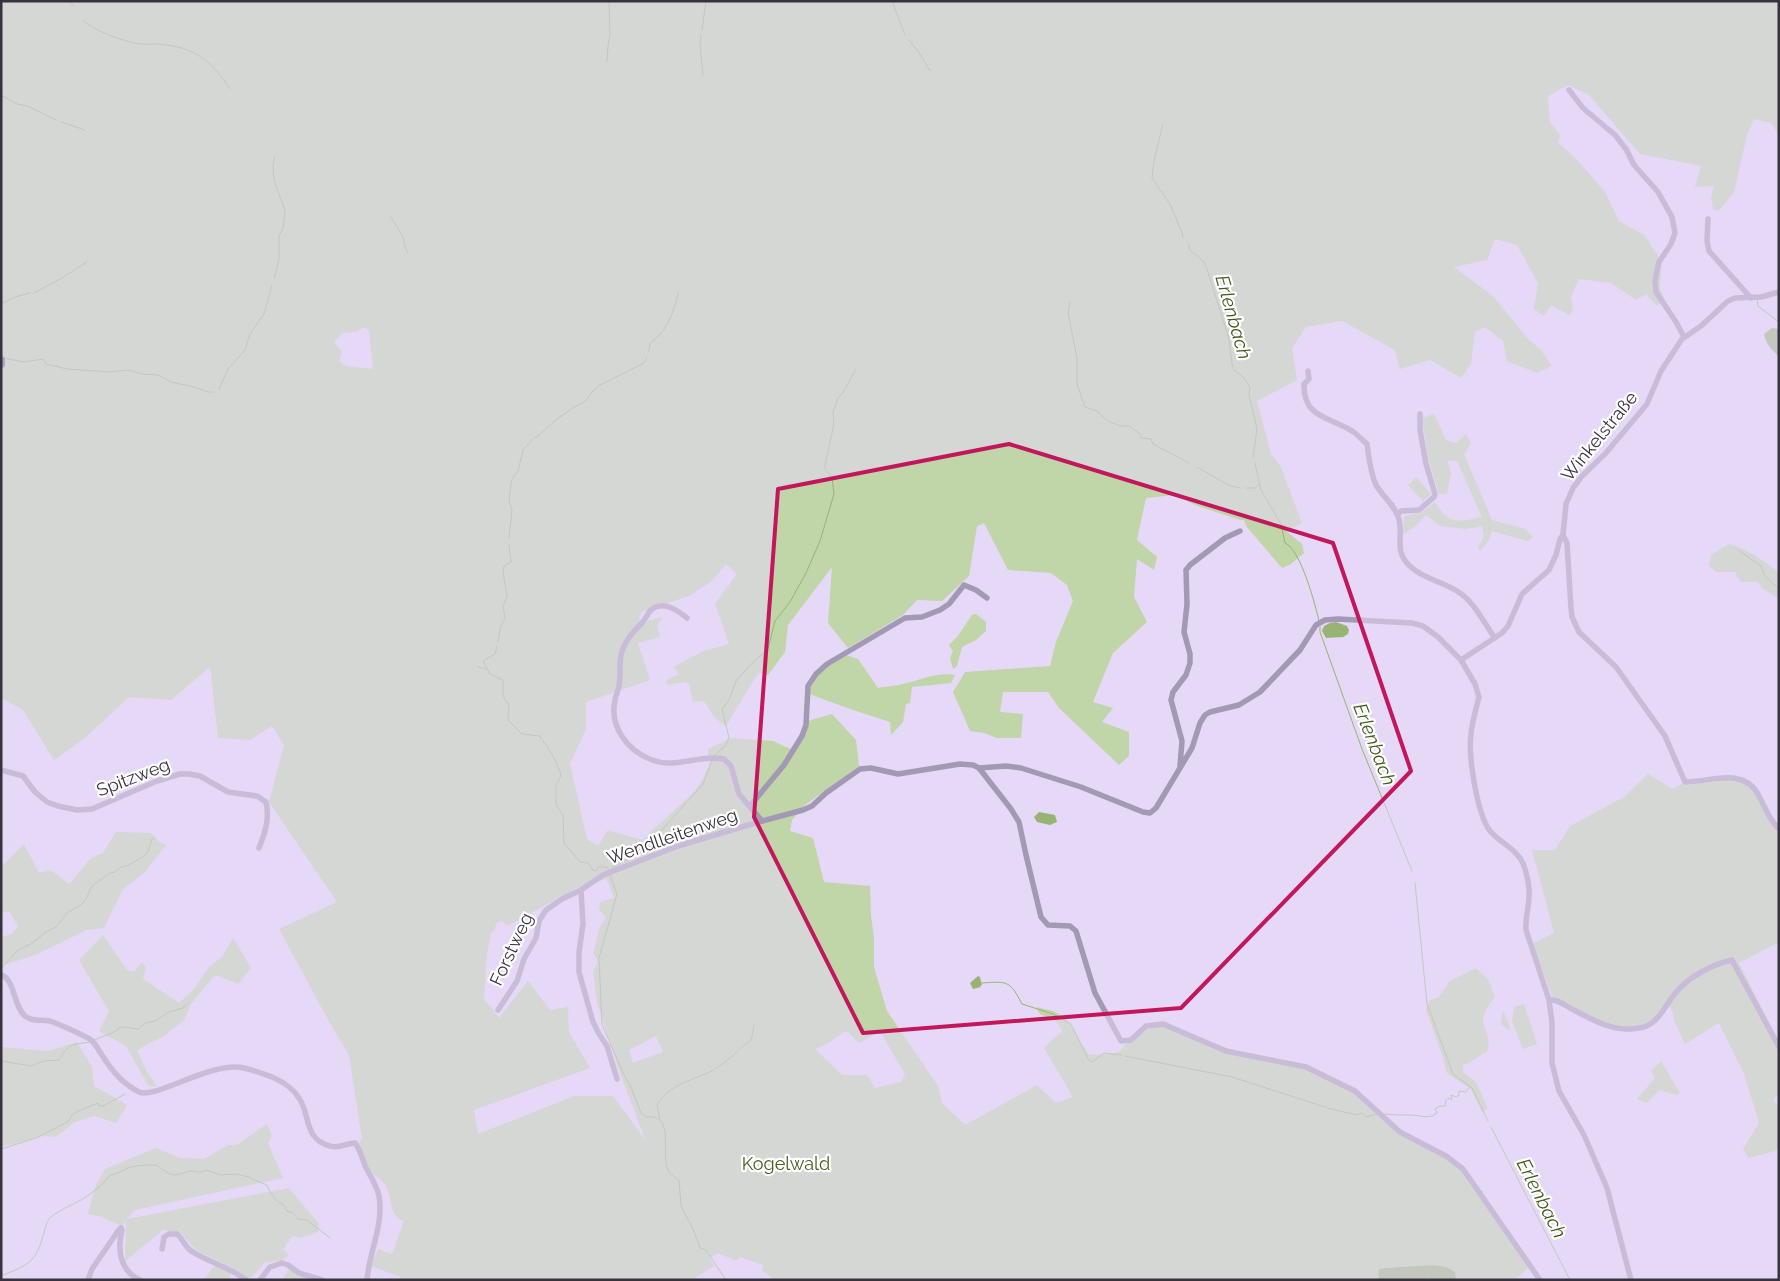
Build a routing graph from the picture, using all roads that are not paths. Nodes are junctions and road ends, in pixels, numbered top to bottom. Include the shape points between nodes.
1 (1569, 90) dead end
2 (1708, 218) dead end
3 (1779, 292) edge
4 (1751, 298) junction
5 (1684, 337) junction
6 (1308, 370) dead end
7 (1420, 414) dead end
8 (1398, 514) junction
9 (1240, 531) dead end
10 (1563, 535) junction
11 (987, 598) dead end
12 (687, 618) dead end
13 (1495, 638) junction
14 (1461, 660) junction
15 (1180, 766) junction
16 (979, 768) junction
17 (1, 770) edge
18 (750, 806) junction
19 (762, 821) junction
20 (1779, 829) edge
21 (259, 848) dead end
22 (581, 890) junction
23 (1, 975) edge
24 (1548, 1000) junction
25 (498, 1010) dead end
26 (1779, 1047) edge
27 (617, 1078) dead end
28 (162, 1249) dead end
29 (88, 1280) edge
30 (140, 1280) edge
31 (246, 1280) edge
32 (260, 1280) edge
33 (322, 1280) edge
34 (366, 1280) edge
35 (1540, 1280) edge
36 (1631, 1280) edge

1 - 5 street via 1583,108 1616,135 1634,165 1658,192 1672,217 1675,233 1659,262 1656,292
2 - 4 street via 1710,251
3 - 4 street, Winkelstraße
4 - 5 street, Winkelstraße via 1728,301
5 - 10 street, Winkelstraße via 1661,371 1647,404 1573,488 1566,504
6 - 8 street via 1309,379 1304,389 1311,409 1352,431 1368,444 1370,468 1377,485
7 - 8 street via 1426,464 1435,494 1419,510
8 - 13 street via 1400,549 1406,562 1416,571 1465,597
9 - 15 street via 1225,538 1186,570 1184,632 1190,663 1171,700 1182,741
10 - 13 street via 1548,570 1522,594 1508,626
10 - 20 street, Winkelstraße via 1567,543 1572,617 1579,632 1616,667 1660,730 1685,782 1730,777 1749,782
11 - 18 street via 964,585 940,610 922,617 905,618 827,664 808,686 806,725 802,736 784,765
12 - 18 street via 667,606 651,610 624,646 614,702 616,725 631,747 651,760 684,763 707,758 724,759 731,766 739,794
13 - 14 street
14 - 15 street, Wendlleitenweg via 1420,624 1326,620 1316,626 1300,650 1260,692 1239,705 1205,715 1192,748
14 - 24 street, Wendlleitenweg via 1479,697 1471,749 1482,816 1492,833 1524,864 1530,893 1525,924 1527,937
15 - 16 street, Wendlleitenweg via 1156,808 1147,813 1021,768
16 - 19 street, Wendlleitenweg via 960,764 898,774 860,769 809,808
16 - 35 street via 1020,822 1044,922 1053,927 1070,926 1076,931 1095,993 1121,1040 1131,1040 1146,1026 1162,1024 1226,1051 1306,1066 1345,1085 1367,1100 1400,1132 1446,1156 1463,1170
17 - 21 street, Spitzweg via 23,776 47,802 77,810 92,809 166,778 180,774 197,775 224,790 256,796 266,802 268,816
18 - 19 street
19 - 22 street, Wendlleitenweg via 678,846 603,875
22 - 25 street, Forstweg via 550,906 542,915 536,938 517,981
22 - 27 street via 583,924 579,972 593,1022 608,1046
23 - 34 street via 9,980 19,1010 27,1018 53,1022 92,1040 114,1072 139,1092 157,1092 206,1072 236,1066 276,1079 294,1091 313,1135 332,1147 355,1143 377,1189 380,1206 378,1226
24 - 26 street via 1556,1000 1608,1026 1639,1028 1659,1017 1677,991 1693,977 1732,960
24 - 36 street, Wendlleitenweg via 1552,1023 1552,1063 1559,1091 1584,1135 1607,1188
28 - 31 street via 164,1237 177,1234 192,1252 221,1264
29 - 30 street via 120,1228 124,1266 128,1273
32 - 33 street via 270,1267 282,1263

